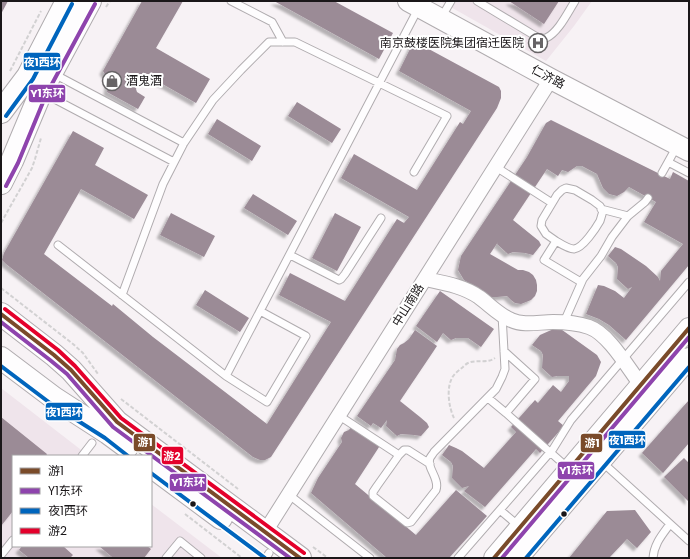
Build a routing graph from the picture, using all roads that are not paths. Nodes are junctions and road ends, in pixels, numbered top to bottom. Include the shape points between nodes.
1 (67, 1) edge
2 (231, 1) edge
3 (451, 1) edge
4 (477, 1) edge
5 (575, 1) edge
6 (98, 4) edge
7 (414, 4) edge
8 (440, 18) junction
9 (282, 42) junction
10 (52, 73) junction
11 (552, 79) junction
12 (380, 83) junction
13 (41, 92) junction
14 (1, 112) edge
15 (184, 143) junction
16 (678, 153) edge
17 (174, 162) junction
18 (496, 167) junction
19 (414, 172) dead end
20 (689, 173) edge
21 (662, 174) dead end
22 (1, 183) edge
23 (648, 198) dead end
24 (552, 203) junction
25 (602, 209) junction
26 (628, 216) junction
27 (381, 218) dead end
28 (556, 241) junction
29 (58, 245) dead end
30 (290, 255) junction
31 (425, 279) junction
32 (582, 282) junction
33 (689, 282) edge
34 (122, 295) junction
35 (260, 311) junction
36 (1, 314) edge
37 (502, 315) junction
38 (564, 322) junction
39 (689, 328) edge
40 (504, 351) junction
41 (1, 358) edge
42 (689, 358) edge
43 (622, 360) junction
44 (226, 376) junction
45 (640, 385) junction
46 (488, 398) junction
47 (506, 413) junction
48 (338, 415) junction
49 (92, 444) dead end
50 (551, 453) junction
51 (83, 455) edge
52 (137, 455) edge
53 (399, 455) junction
54 (601, 460) junction
55 (430, 464) junction
56 (152, 467) edge
57 (569, 469) junction
58 (288, 494) junction
59 (500, 510) junction
60 (670, 524) junction
61 (520, 527) junction
62 (265, 532) junction
63 (12, 541) edge
64 (689, 541) edge
65 (305, 551) edge
66 (1, 555) edge
67 (270, 556) edge
68 (166, 558) edge
69 (201, 558) edge
70 (370, 558) edge
71 (458, 558) edge
72 (494, 558) edge
73 (518, 558) edge
74 (653, 558) edge

1 - 14 main road via 28,76
2 - 9 lane via 272,22
3 - 8 lane
4 - 5 lane via 542,39 558,29
6 - 10 main road
7 - 8 main road, 仁济路
7 - 12 lane
8 - 11 main road, 仁济路
9 - 12 lane via 295,42
9 - 15 lane via 270,42 241,70 213,100
10 - 13 main road
10 - 15 lane
11 - 16 main road, 仁济路
11 - 18 street, 中山南路
12 - 19 lane via 447,116
12 - 30 lane
13 - 17 lane
13 - 22 main road
15 - 17 lane
16 - 20 lane
16 - 21 lane
17 - 34 lane via 163,184
18 - 24 lane
18 - 31 street, 中山南路
23 - 26 lane
24 - 25 lane via 566,188 576,190
24 - 28 lane via 541,226 546,234
25 - 26 lane
25 - 28 lane via 600,221 586,242 579,247 569,248
26 - 32 lane
27 - 30 lane via 339,280
28 - 32 lane via 544,260
29 - 34 lane
30 - 35 lane
31 - 37 street via 455,285 468,291
31 - 48 street, 中山南路
32 - 38 lane
33 - 43 lane
34 - 44 lane
35 - 44 lane
35 - 44 lane via 306,336 267,402
36 - 62 main road via 71,370 117,422
37 - 38 street via 523,323
37 - 40 lane
38 - 43 street via 590,327 598,332
39 - 45 main road
40 - 46 lane via 505,369 502,378
40 - 47 lane via 535,379
41 - 52 main road
42 - 54 main road
43 - 45 street
43 - 50 lane via 571,420
45 - 57 main road
46 - 47 lane
46 - 55 lane via 434,452
47 - 50 lane
48 - 53 lane
48 - 58 street, 中山南路
49 - 51 lane
50 - 57 lane
50 - 59 lane
53 - 55 lane via 408,450
53 - 55 lane via 373,492 373,496 407,523 411,522 436,490 437,485
54 - 60 lane
54 - 73 main road
56 - 67 main road
57 - 61 main road
58 - 62 street, 中山南路
58 - 70 lane
59 - 61 lane
59 - 71 lane
60 - 64 lane
60 - 74 lane via 657,541
61 - 72 main road
62 - 65 main road
63 - 66 lane
68 - 69 lane via 180,541

